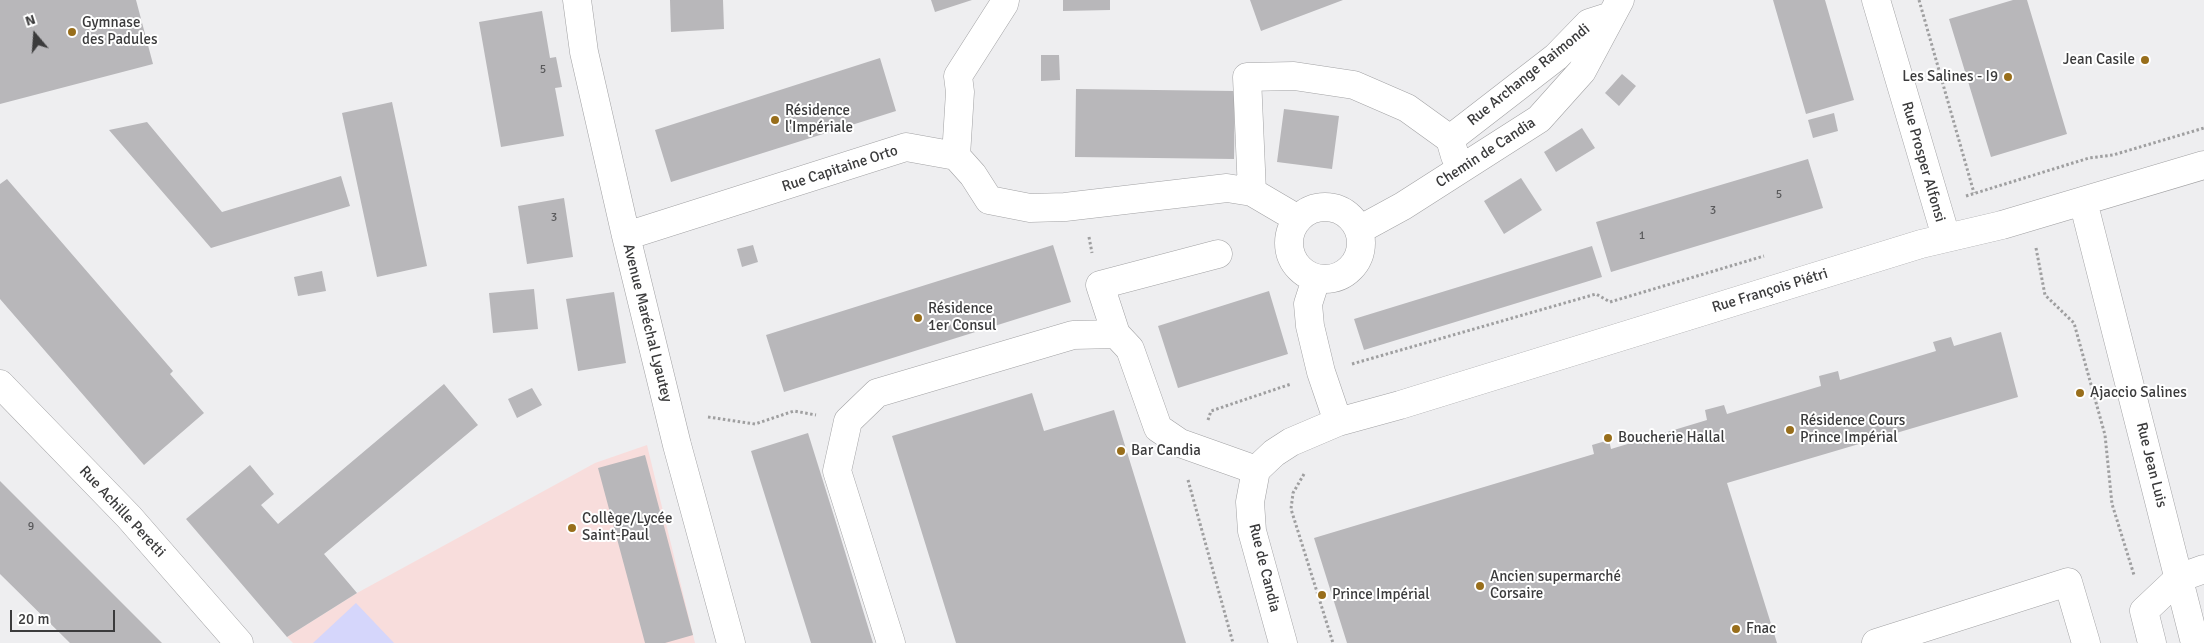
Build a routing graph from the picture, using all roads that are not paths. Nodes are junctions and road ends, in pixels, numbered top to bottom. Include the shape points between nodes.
1 (577, 0) edge
2 (1005, 0) edge
3 (1876, 0) edge
4 (1615, 8) edge
5 (1450, 139) junction
6 (956, 156) junction
7 (2204, 165) edge
8 (1459, 170) junction
9 (1252, 192) junction
10 (2083, 201) junction
11 (1298, 219) junction
12 (1359, 230) junction
13 (626, 236) junction
14 (1946, 237) junction
15 (1218, 254) dead end
16 (1316, 279) junction
17 (1116, 334) junction
18 (0, 384) edge
19 (1338, 422) junction
20 (1256, 470) junction
21 (2192, 573) edge
22 (239, 643) edge
23 (731, 643) edge
24 (891, 643) edge
25 (1283, 643) edge
26 (1876, 643) edge
27 (2086, 643) edge
28 (2152, 643) edge
29 (2194, 643) edge

1 - 13 street, Avenue Maréchal Lyautey via 584,52
2 - 6 street via 958,76
3 - 14 street, Rue Prosper Alfonsi
4 - 5 street, Rue Archange Raimondi via 1590,23 1556,57
4 - 8 street, Chemin de Candia via 1582,71 1539,119
5 - 8 street
5 - 9 street via 1407,108 1354,84 1294,76 1247,77
6 - 9 street via 990,200 1030,208 1227,188
6 - 13 street, Rue Capitaine Orto via 906,147
7 - 10 street, Rue François Piétri
8 - 12 street, Chemin de Candia
9 - 11 street
10 - 14 street, Rue François Piétri
10 - 21 street, Rue Jean Luis
11 - 12 street via 1307,211 1331,207 1353,219
11 - 16 street via 1288,242 1290,254 1295,265
12 - 16 street via 1362,247 1356,263 1339,278
13 - 23 street, Avenue Maréchal Lyautey via 677,446
14 - 19 street, Rue François Piétri via 1400,406
15 - 17 street via 1100,285
16 - 19 street via 1308,304 1310,326
17 - 20 street via 1130,349 1158,428 1180,443
17 - 24 street via 1073,335 877,394 848,421 838,471
18 - 22 street, Rue Achille Peretti via 129,518
19 - 20 street via 1291,442
20 - 25 street, Rue de Candia via 1250,502 1252,531
21 - 28 street via 2144,611
21 - 29 street, Rue Jean Luis
26 - 27 street via 2068,582

